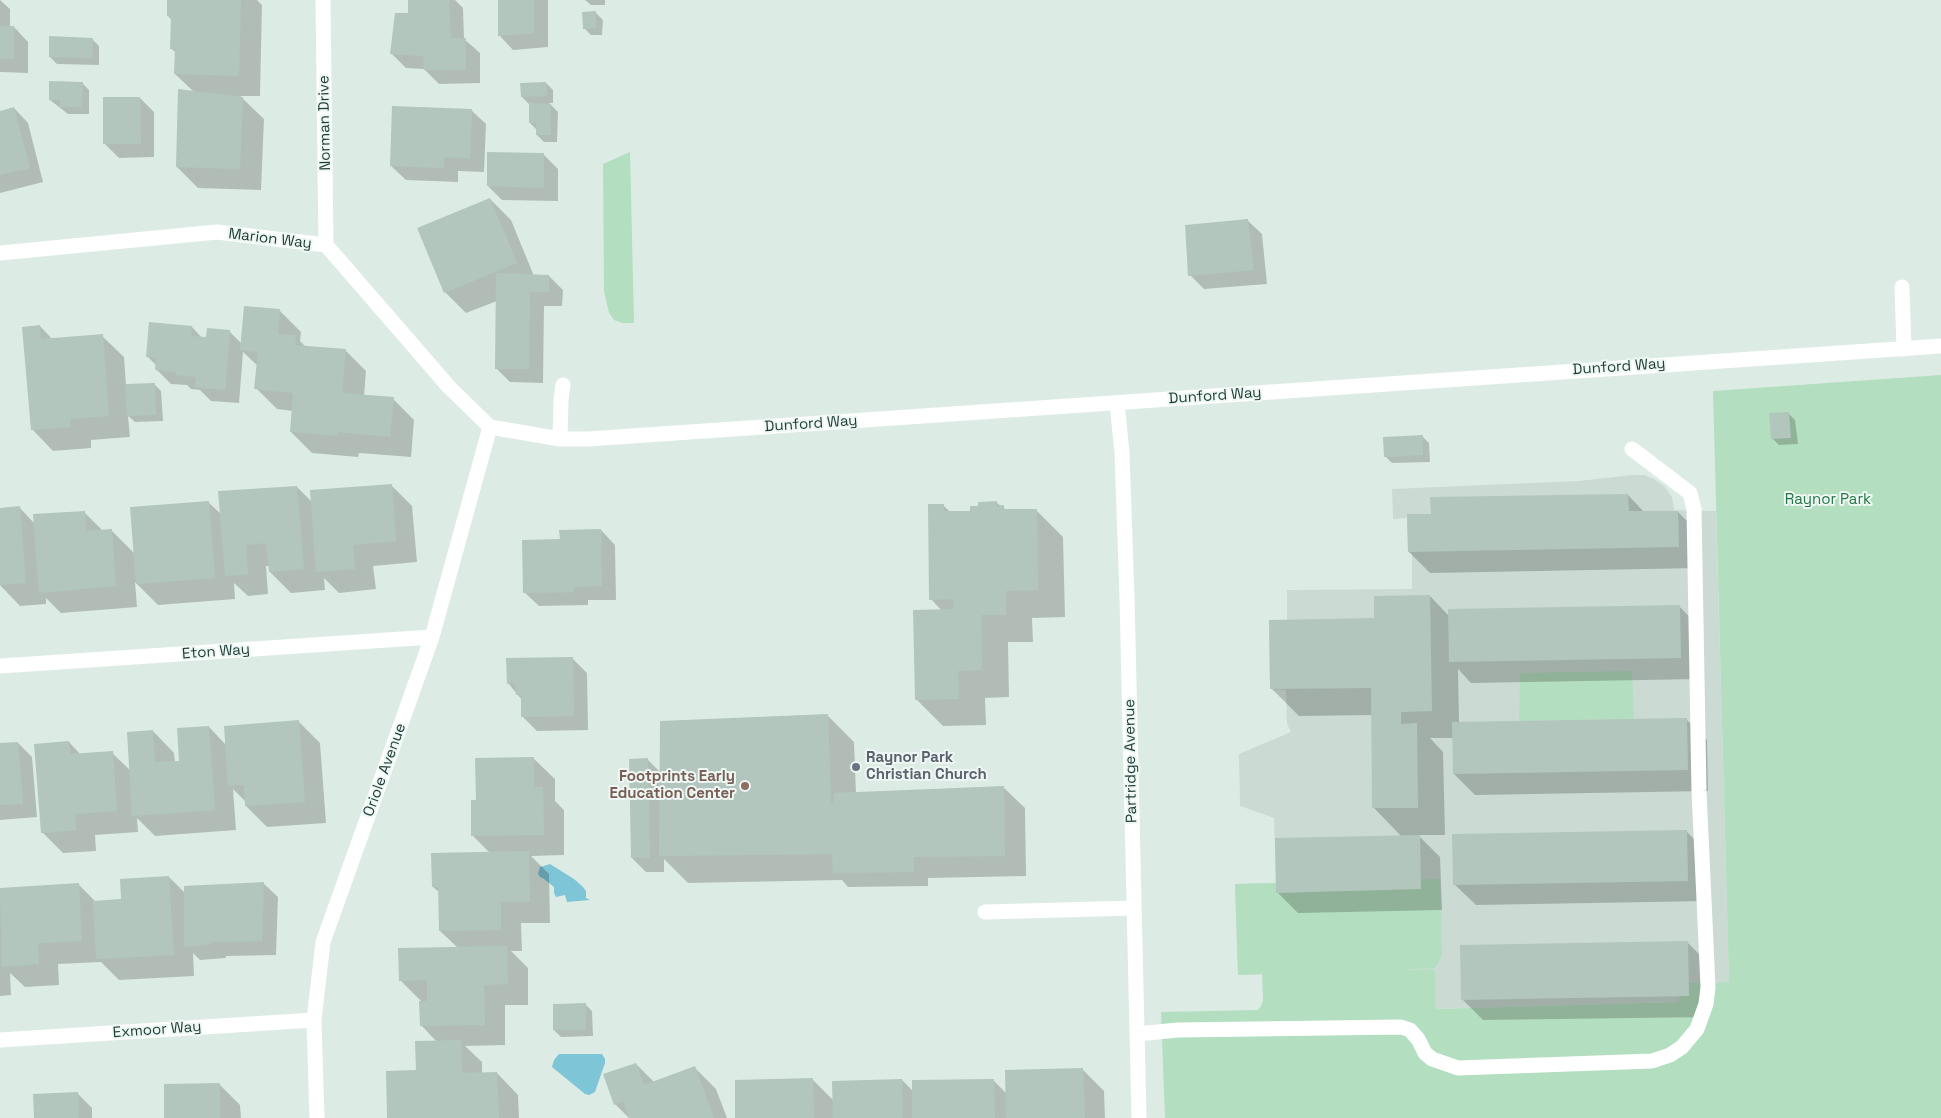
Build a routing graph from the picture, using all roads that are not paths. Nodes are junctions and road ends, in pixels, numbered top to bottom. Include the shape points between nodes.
1 (323, 0) edge
2 (326, 245) junction
3 (0, 253) edge
4 (1902, 286) dead end
5 (1941, 346) edge
6 (1904, 348) junction
7 (563, 385) dead end
8 (1117, 403) junction
9 (490, 427) junction
10 (560, 439) junction
11 (1632, 448) dead end
12 (432, 637) junction
13 (0, 666) edge
14 (1134, 908) junction
15 (985, 912) dead end
16 (314, 1020) junction
17 (1137, 1034) junction
18 (0, 1040) edge
19 (317, 1118) edge
20 (1139, 1118) edge

1 - 2 street, Norman Drive
2 - 3 street, Marion Way via 217,232
2 - 9 street, Marion Way via 449,386
4 - 6 street
5 - 6 street, Dunford Way
6 - 8 street, Dunford Way
7 - 10 street
8 - 10 street, Dunford Way
8 - 14 street, Partridge Avenue via 1127,598
9 - 10 street, Dunford Way
9 - 12 street, Oriole Avenue
11 - 17 street via 1690,493 1694,509 1699,791 1708,987 1697,1029 1682,1047 1652,1061 1458,1068 1432,1059 1424,1053 1410,1030 1401,1027 1178,1030
12 - 13 street, Eton Way
12 - 16 street, Oriole Avenue via 323,942
14 - 15 street
14 - 17 street, Partridge Avenue
16 - 18 street, Exmoor Way
16 - 19 street, Oriole Avenue
17 - 20 street, Partridge Avenue

